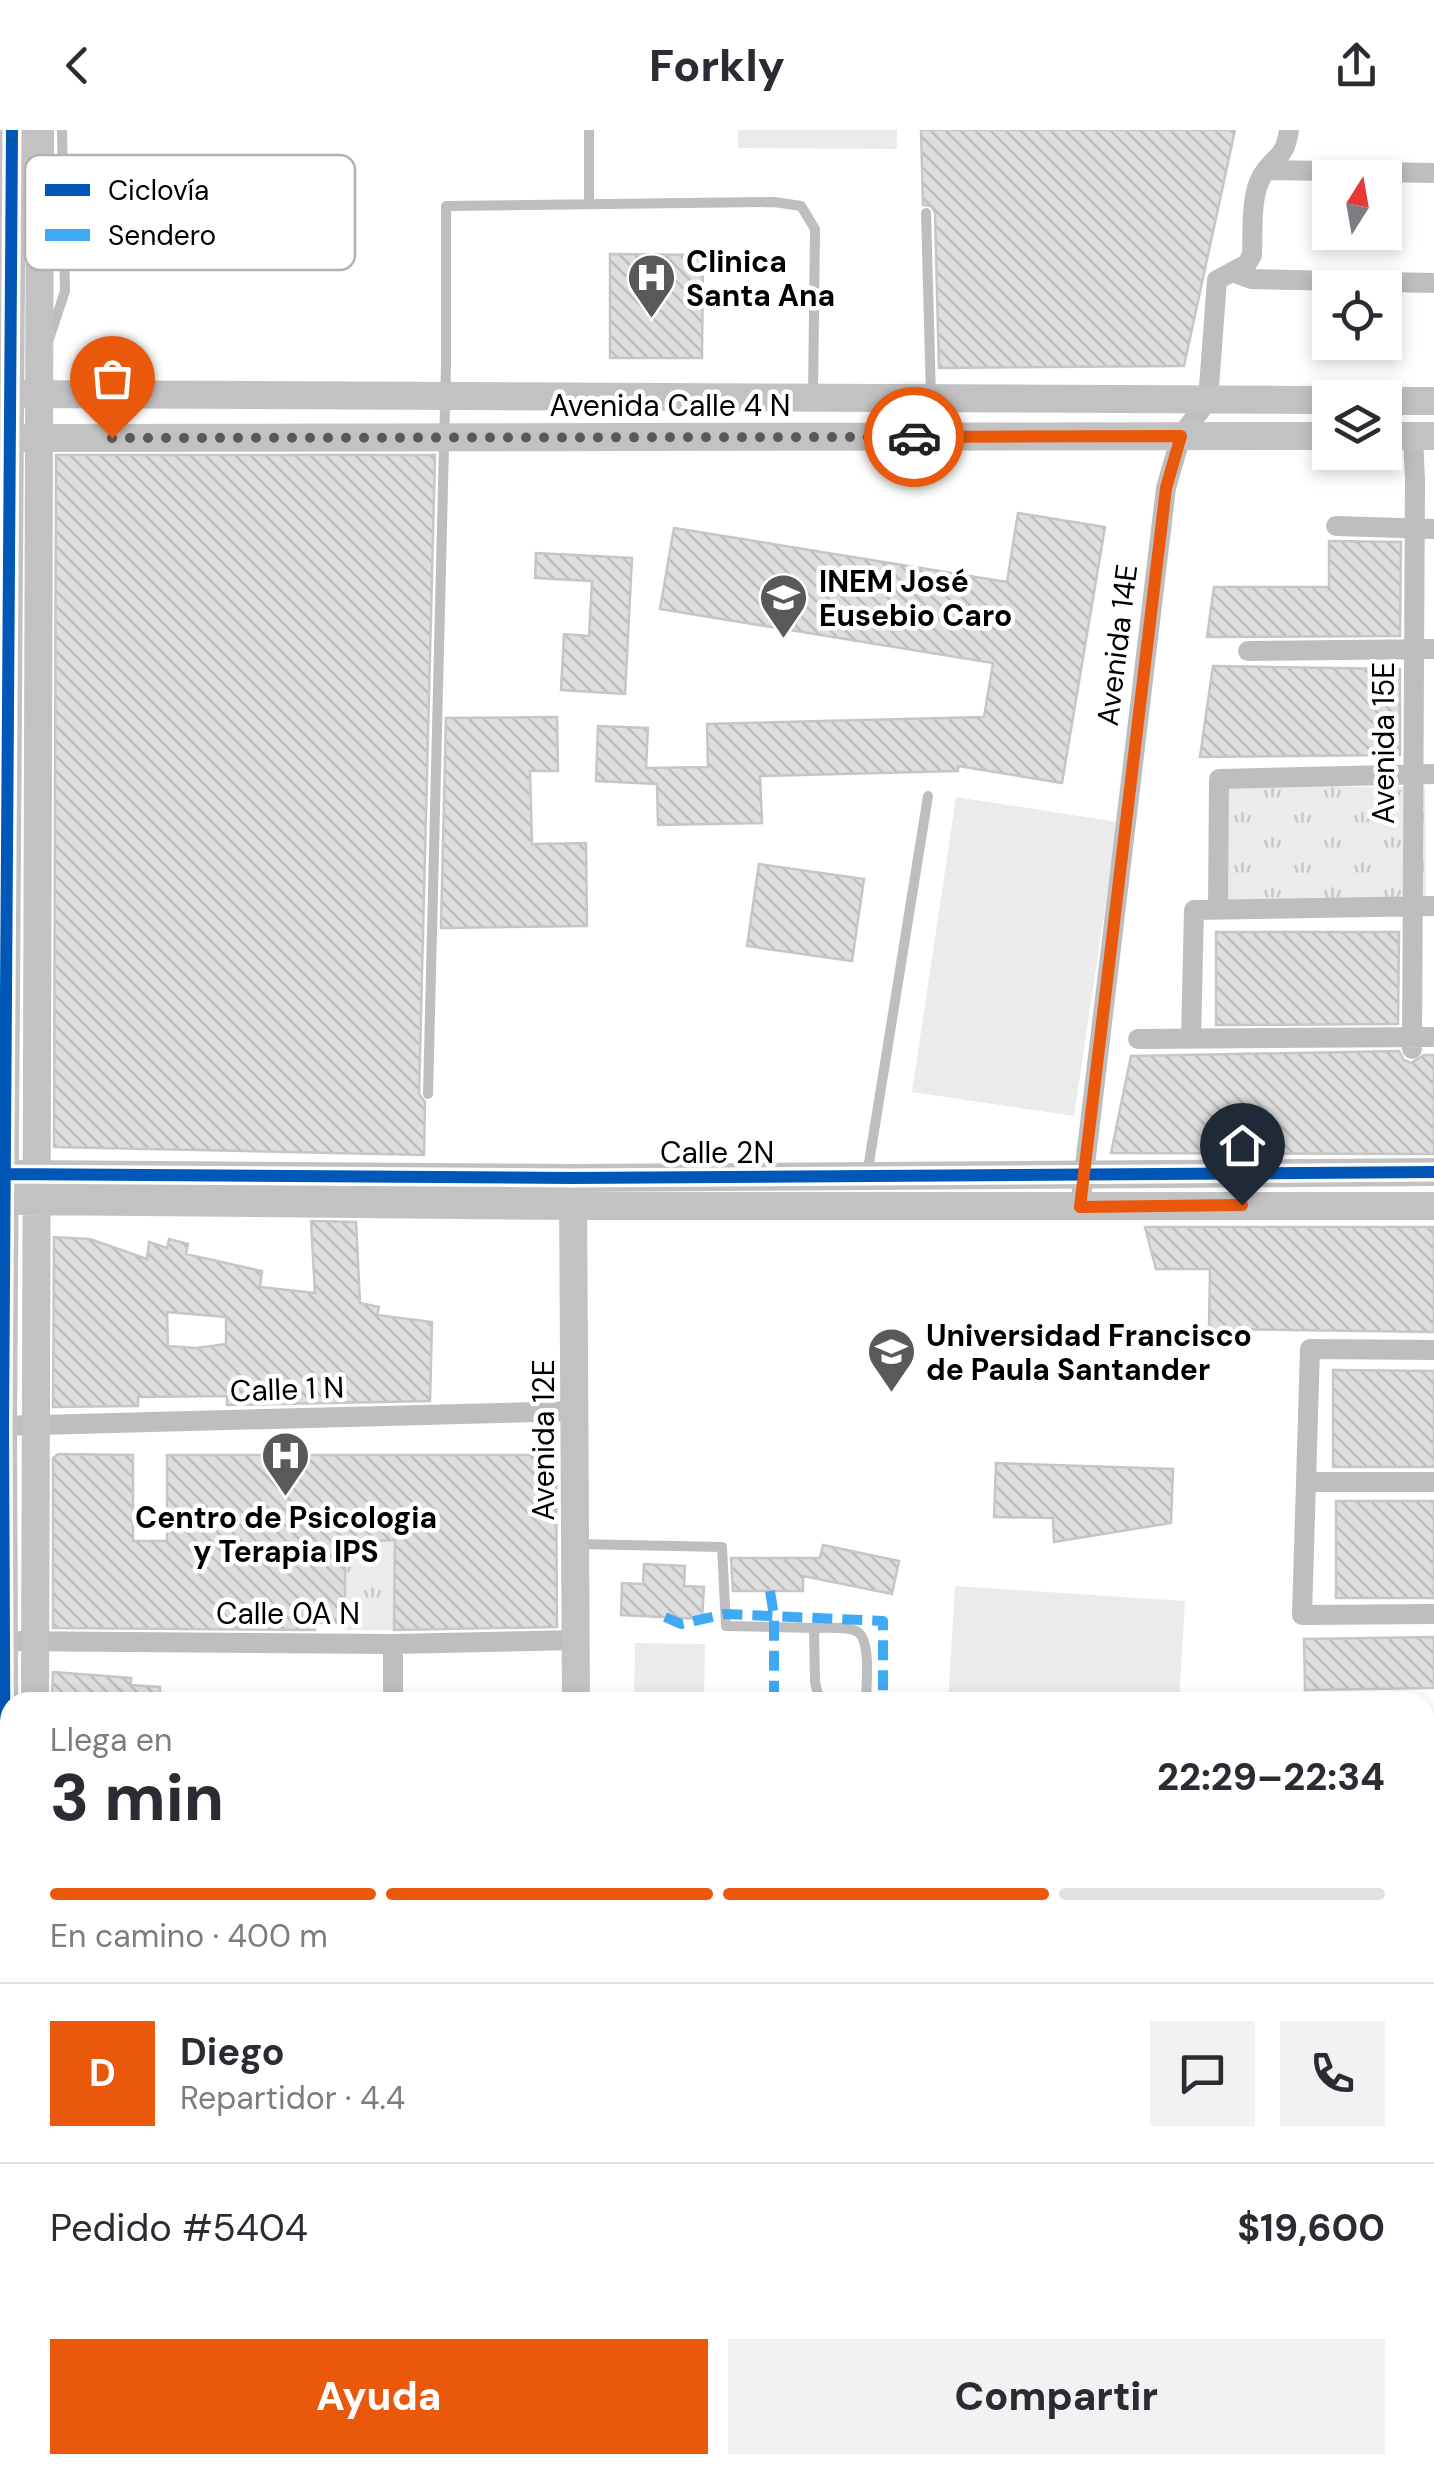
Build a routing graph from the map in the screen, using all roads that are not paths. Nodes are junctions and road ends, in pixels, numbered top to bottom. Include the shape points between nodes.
1 (12, 130) edge
2 (40, 130) edge
3 (62, 130) edge
4 (589, 130) edge
5 (1289, 130) edge
6 (40, 155) edge
7 (63, 155) edge
8 (1267, 170) junction
9 (1434, 173) edge
10 (588, 204) junction
11 (926, 213) dead end
12 (39, 270) edge
13 (65, 270) edge
14 (1228, 274) junction
15 (1434, 283) edge
16 (38, 358) junction
17 (16, 390) edge
18 (443, 396) junction
19 (594, 396) junction
20 (813, 398) junction
21 (928, 398) junction
22 (1208, 400) junction
23 (1312, 400) edge
24 (1402, 400) edge
25 (1434, 401) edge
26 (3, 434) edge
27 (1181, 436) junction
28 (1312, 436) edge
29 (1411, 436) edge
30 (594, 437) junction
31 (927, 437) junction
32 (38, 438) junction
33 (444, 438) junction
34 (1336, 526) dead end
35 (1424, 529) edge
36 (1423, 649) edge
37 (1248, 651) dead end
38 (1412, 774) junction
39 (1434, 774) edge
40 (928, 796) dead end
41 (3, 901) edge
42 (1412, 906) junction
43 (1434, 906) edge
44 (1218, 909) junction
45 (1434, 1036) edge
46 (1138, 1039) dead end
47 (1191, 1040) junction
48 (1412, 1043) junction
49 (428, 1094) dead end
50 (1242, 1172) junction
51 (1434, 1172) edge
52 (1082, 1173) junction
53 (866, 1176) junction
54 (572, 1178) junction
55 (2, 1188) edge
56 (37, 1188) junction
57 (1242, 1205) junction
58 (574, 1206) junction
59 (1434, 1206) edge
60 (1080, 1207) junction
61 (1434, 1350) edge
62 (575, 1411) junction
63 (2, 1426) edge
64 (37, 1426) junction
65 (1306, 1482) junction
66 (1434, 1482) edge
67 (575, 1544) junction
68 (1434, 1614) edge
69 (814, 1628) junction
70 (576, 1640) junction
71 (2, 1641) edge
72 (34, 1642) junction
73 (393, 1644) junction
74 (3, 1692) edge
75 (35, 1692) edge
76 (393, 1692) edge
77 (576, 1692) edge
78 (818, 1692) edge
79 (866, 1692) edge

1 - 17 street
2 - 6 street
3 - 7 lane
4 - 10 lane
5 - 8 street via 1287,146
8 - 9 street
8 - 14 street via 1257,190 1252,255
10 - 18 lane via 446,206
10 - 20 lane via 801,206 816,238
11 - 21 lane
12 - 16 street
13 - 16 lane via 66,291
14 - 15 street
14 - 22 street via 1215,289
16 - 17 street
17 - 18 street, Avenida Calle 4 N
17 - 26 street
17 - 32 street
18 - 19 street, Avenida Calle 4 N
18 - 33 lane
19 - 20 street, Avenida Calle 4 N
19 - 30 street
20 - 21 street, Avenida Calle 4 N
21 - 22 street, Avenida Calle 4 N
21 - 31 street
22 - 23 street, Avenida Calle 4 N
22 - 27 street, Avenida 14E
24 - 25 street
26 - 32 street, Avenida Calle 4 N
26 - 41 street
27 - 28 street, Avenida Calle 4 N
27 - 31 street, Avenida Calle 4 N
27 - 52 street, Avenida 14E via 1166,488
29 - 35 street, Avenida 15E
30 - 31 street, Avenida Calle 4 N
30 - 33 street, Avenida Calle 4 N
32 - 33 street, Avenida Calle 4 N
32 - 56 street
33 - 49 lane
34 - 35 street
35 - 36 street, Avenida 15E
36 - 37 street
36 - 38 street, Avenida 15E
38 - 39 street
38 - 42 street, Avenida 15E
38 - 44 street via 1219,779
40 - 53 lane
41 - 55 street
42 - 43 street
42 - 44 street
42 - 48 street, Avenida 15E
44 - 47 street via 1194,910
45 - 48 street
46 - 47 street
47 - 48 street
50 - 51 street, Calle 2N
50 - 52 street, Calle 2N
50 - 57 street
52 - 53 street, Calle 2N
52 - 60 street, Avenida 14E
53 - 54 street, Calle 2N
54 - 56 street, Calle 2N
54 - 58 street, Avenida 12E
55 - 56 street, Calle 2N
55 - 63 street
56 - 58 street, Calle 2N
56 - 64 street
57 - 59 street, Calle 2N
57 - 60 street, Calle 2N
58 - 60 street, Calle 2N
58 - 62 street, Avenida 12E
61 - 65 street via 1310,1349
62 - 64 street, Calle 1 N
62 - 67 street, Avenida 12E
63 - 64 street, Calle 1 N
63 - 71 street
64 - 72 street
65 - 66 street
65 - 68 street via 1302,1615
67 - 69 lane via 722,1547 726,1626
67 - 70 street, Avenida 12E
69 - 78 lane
69 - 79 lane via 852,1629 865,1639
70 - 73 street, Calle 0A N
70 - 77 street, Avenida 12E
71 - 72 street, Calle 0A N
71 - 74 street
72 - 73 street, Calle 0A N
72 - 75 street
73 - 76 street

